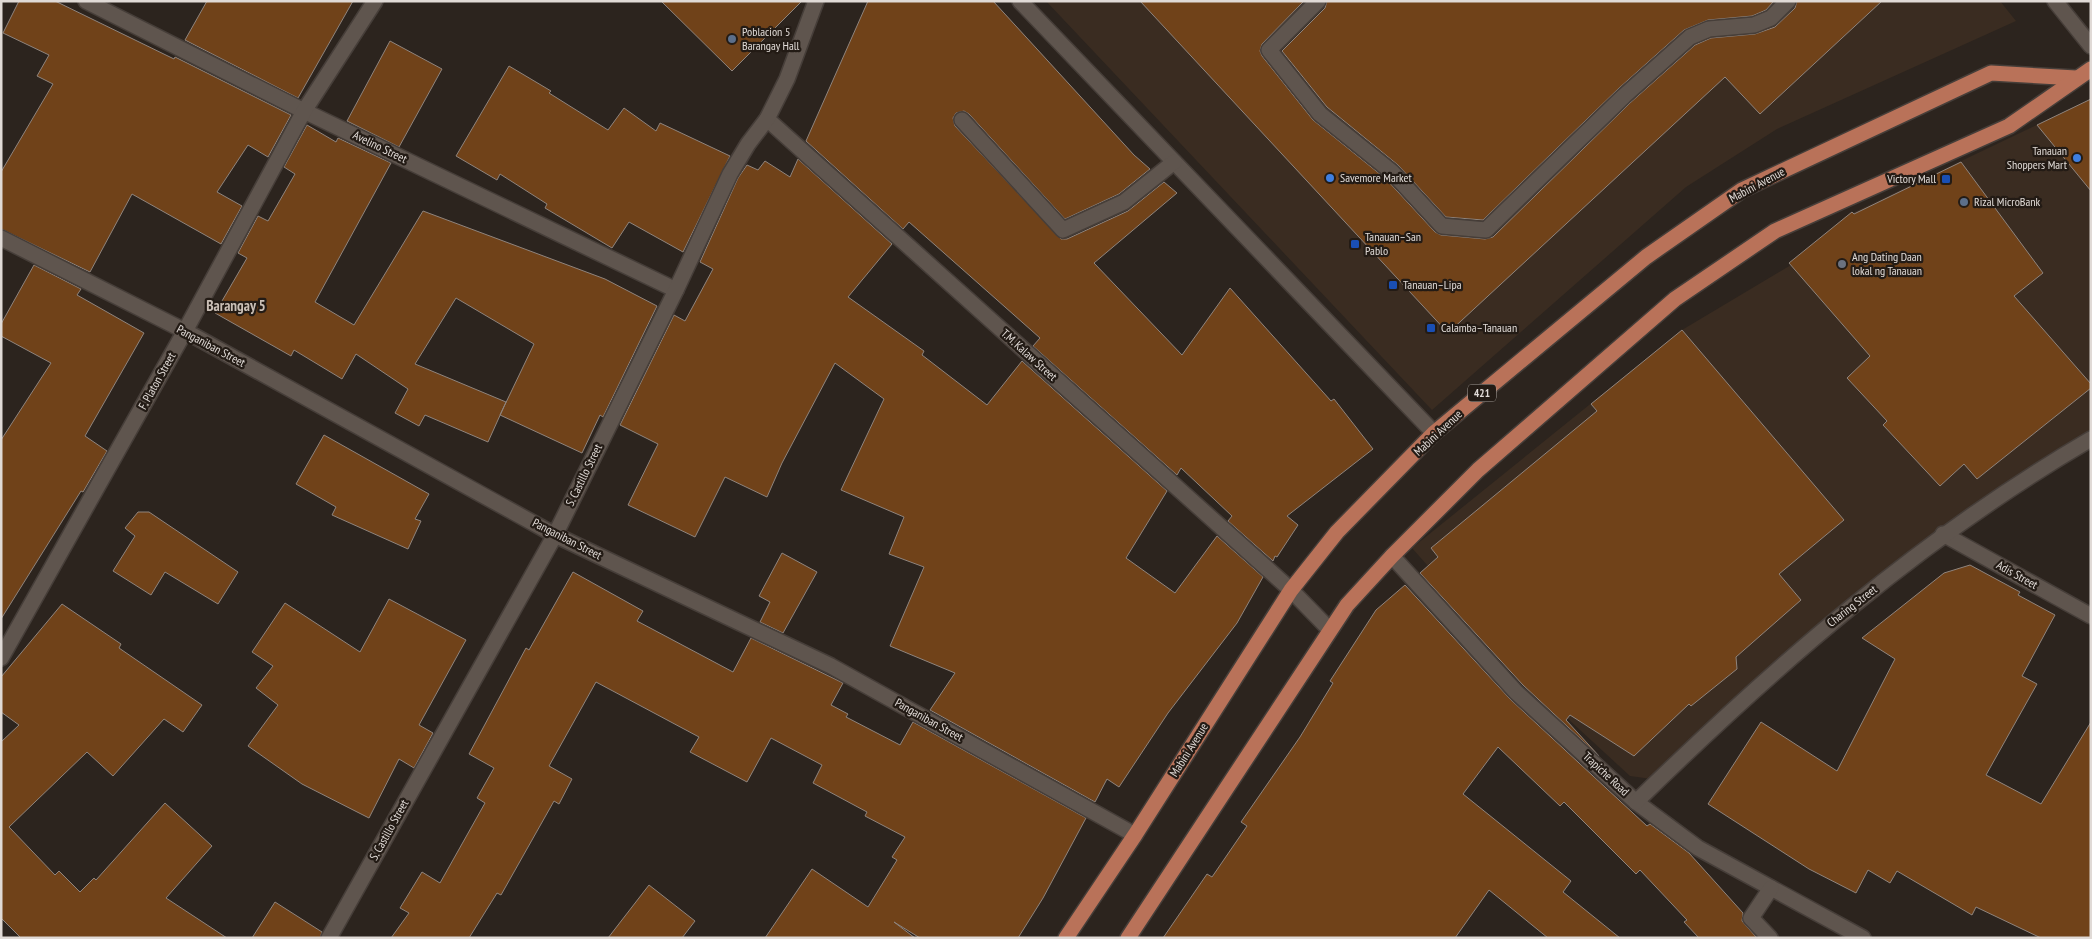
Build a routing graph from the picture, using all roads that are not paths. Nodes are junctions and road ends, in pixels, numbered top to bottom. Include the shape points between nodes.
1 (86, 1) edge
2 (375, 1) edge
3 (816, 1) edge
4 (1020, 1) edge
5 (1318, 1) edge
6 (1788, 1) edge
7 (2055, 1) edge
8 (2091, 46) edge
9 (2091, 69) edge
10 (2076, 78) junction
11 (304, 111) junction
12 (767, 119) junction
13 (962, 120) dead end
14 (1174, 162) junction
15 (1, 238) edge
16 (676, 290) junction
17 (185, 331) junction
18 (1434, 433) junction
19 (2091, 439) edge
20 (1943, 534) junction
21 (555, 535) junction
22 (1392, 556) junction
23 (1291, 590) junction
24 (2091, 616) edge
25 (1330, 630) junction
26 (1, 658) edge
27 (1636, 802) junction
28 (1135, 835) junction
29 (1771, 888) junction
30 (329, 938) edge
31 (1066, 938) edge
32 (1128, 938) edge
33 (1770, 938) edge
34 (1863, 938) edge

1 - 11 street, Avelino Street
2 - 11 street, F. Platon Street
3 - 12 street, S. Castillo Street via 787,78
4 - 14 street
5 - 6 street via 1269,50 1320,114 1392,172 1442,226 1486,230 1690,37 1708,29 1754,25 1771,18
7 - 8 street
9 - 10 main road
10 - 18 main road, Mabini Avenue / 421 via 1991,72 1742,190 1646,257
10 - 22 main road via 2009,126 1775,231 1675,299 1478,470
11 - 16 street, Avelino Street
11 - 17 street, F. Platon Street
12 - 16 street, S. Castillo Street via 730,174
12 - 23 street, T.M. Kalaw Street
13 - 14 street via 1063,230 1124,202
14 - 18 street
15 - 17 street, Panganiban Street
16 - 21 street, S. Castillo Street
17 - 21 street, Panganiban Street
17 - 26 street, F. Platon Street
18 - 23 main road, Mabini Avenue / 421 via 1337,532
19 - 20 street, Charing Street
20 - 24 street, Adis Street
20 - 27 street, Charing Street via 1818,632
21 - 28 street, Panganiban Street via 831,666
21 - 30 street, S. Castillo Street
22 - 25 main road via 1347,605
22 - 27 street, Trapiche Road via 1516,692
23 - 25 street, T.M. Kalaw Street
23 - 28 main road, Mabini Avenue / 421
25 - 32 main road
27 - 29 street, Trapiche Road via 1698,848
28 - 31 main road, Mabini Avenue / 421
29 - 33 street via 1751,918
29 - 34 street, Trapiche Road

